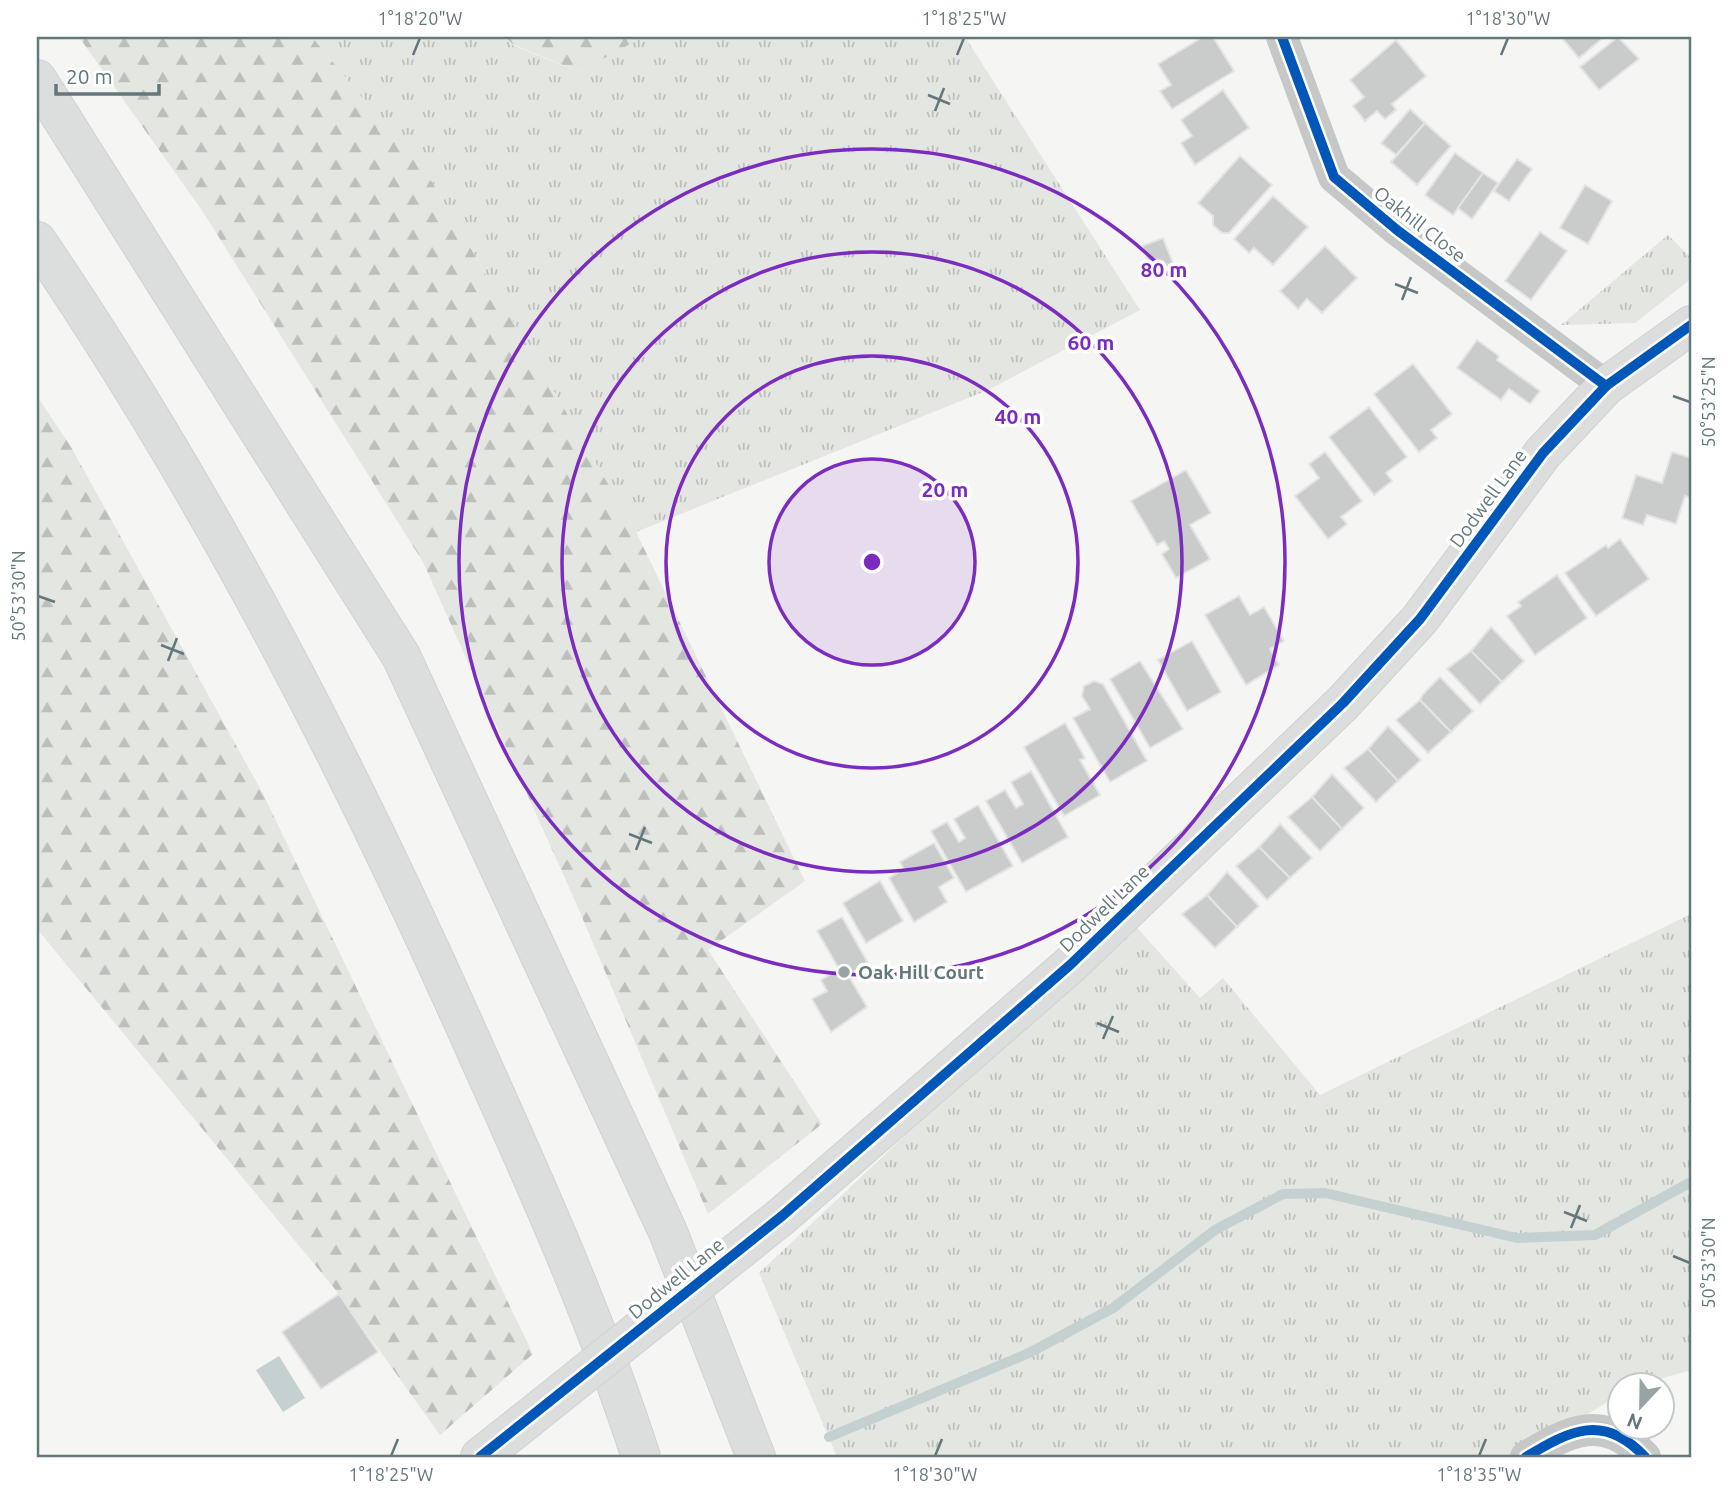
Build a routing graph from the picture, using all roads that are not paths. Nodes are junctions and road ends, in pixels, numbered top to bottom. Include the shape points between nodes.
1 (1282, 37) edge
2 (37, 79) edge
3 (37, 241) edge
4 (1691, 325) edge
5 (1606, 386) junction
6 (480, 1457) edge
7 (641, 1457) edge
8 (756, 1457) edge
9 (1526, 1457) edge
10 (1646, 1457) edge

1 - 5 street, Oakhill Close via 1334,177 1397,230
2 - 8 main road via 401,656 668,1232
3 - 7 main road via 110,349 278,642 406,894 531,1174 625,1406
4 - 5 main road, Dodwell Lane
5 - 6 main road, Dodwell Lane, bridge via 1543,453 1420,619 1343,704 1070,965 782,1216
9 - 10 street via 1580,1430 1612,1433

